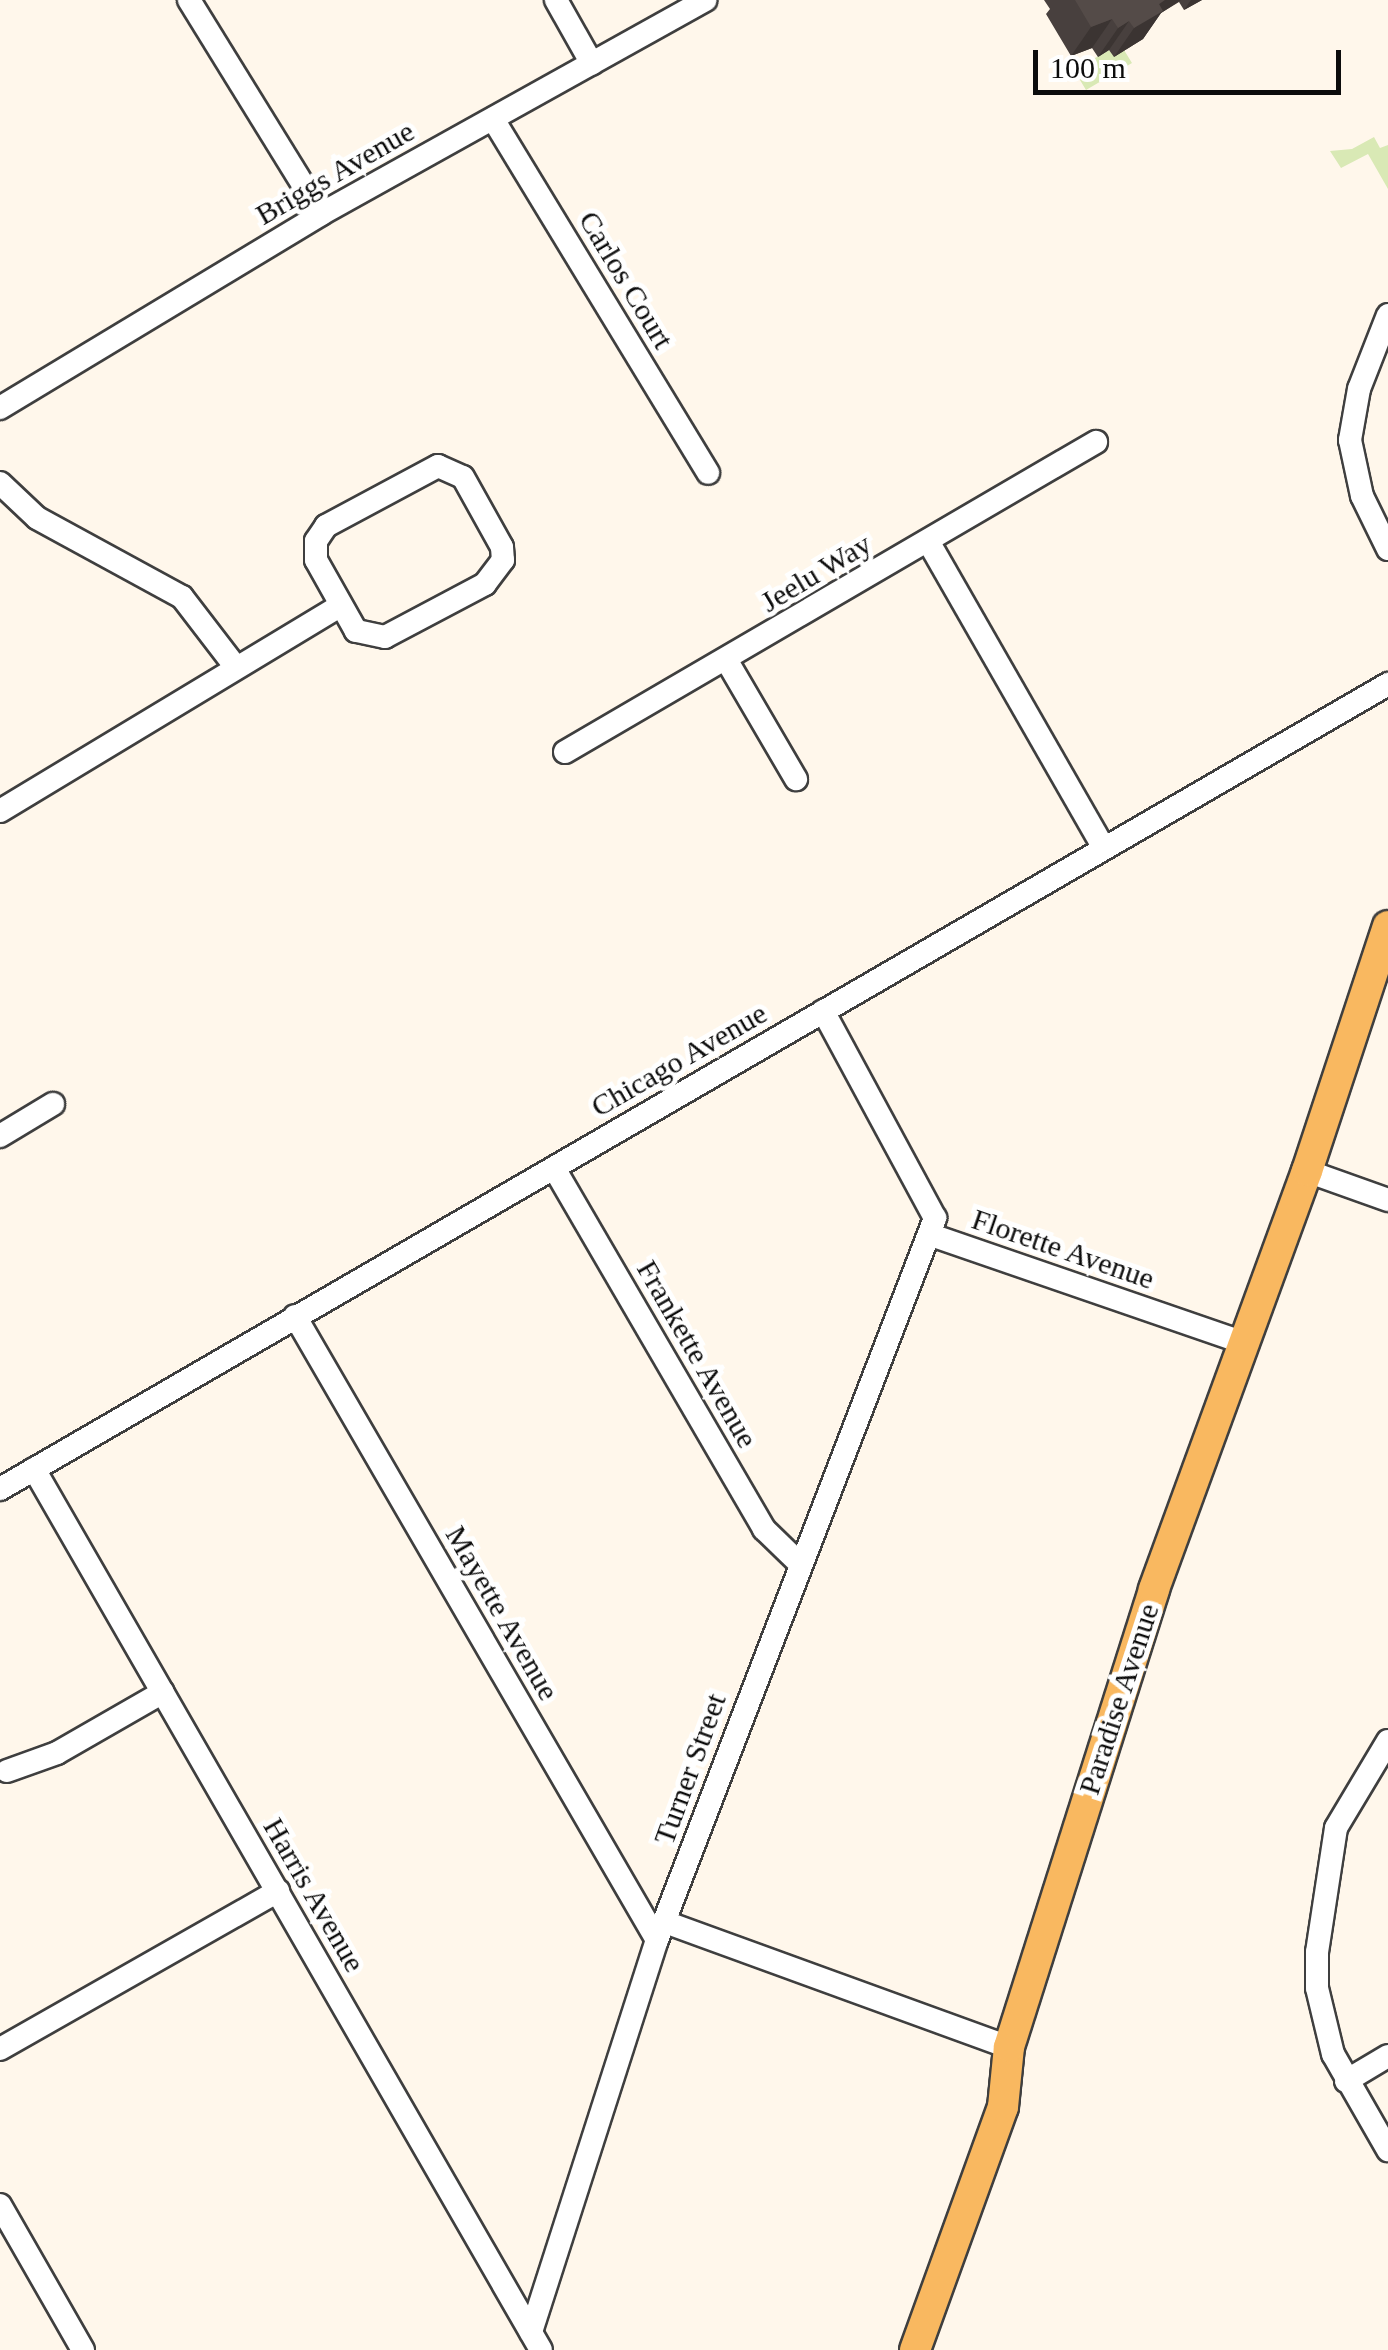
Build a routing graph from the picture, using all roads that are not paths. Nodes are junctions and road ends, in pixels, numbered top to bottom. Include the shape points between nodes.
1 (188, 0) edge
2 (556, 0) edge
3 (705, 0) edge
4 (592, 64) junction
5 (493, 119) junction
6 (321, 214) junction
7 (1388, 315) edge
8 (0, 408) edge
9 (1096, 442) dead end
10 (708, 473) dead end
11 (0, 484) edge
12 (928, 541) junction
13 (1388, 549) edge
14 (340, 606) junction
15 (727, 662) junction
16 (234, 666) junction
17 (1388, 684) edge
18 (565, 752) dead end
19 (796, 779) dead end
20 (0, 810) edge
21 (1103, 847) junction
22 (1388, 926) edge
23 (824, 1010) junction
24 (52, 1104) dead end
25 (0, 1136) edge
26 (554, 1168) junction
27 (1307, 1171) junction
28 (1388, 1200) edge
29 (931, 1235) junction
30 (295, 1316) junction
31 (1244, 1344) junction
32 (34, 1469) junction
33 (0, 1489) edge
34 (798, 1562) junction
35 (163, 1692) junction
36 (1388, 1740) edge
37 (7, 1771) dead end
38 (278, 1892) junction
39 (661, 1931) junction
40 (1009, 2046) junction
41 (0, 2049) edge
42 (1388, 2056) edge
43 (1346, 2081) junction
44 (1388, 2150) edge
45 (0, 2204) edge
46 (536, 2341) edge
47 (83, 2350) edge
48 (914, 2350) edge

1 - 6 street
2 - 4 street
3 - 4 street, Briggs Avenue
4 - 5 street, Briggs Avenue
5 - 6 street, Briggs Avenue
5 - 10 street, Carlos Court
6 - 8 street, Briggs Avenue
7 - 13 street via 1359,389 1350,440 1362,496
9 - 12 street, Jeelu Way
11 - 16 street via 37,518 182,597
12 - 15 street, Jeelu Way
12 - 21 street
14 - 14 street via 314,549 326,526 430,466 464,477 502,547 502,560 485,584 385,637 356,631
14 - 16 street
15 - 18 street, Jeelu Way
15 - 19 street
16 - 20 street
17 - 21 street, Chicago Avenue
21 - 23 street, Chicago Avenue
22 - 27 main road, Paradise Avenue
23 - 26 street, Chicago Avenue
23 - 29 street, Florette Avenue via 925,1195 934,1218
24 - 25 street
26 - 30 street, Chicago Avenue
26 - 34 street, Frankette Avenue via 764,1529
27 - 28 street
27 - 31 main road, Paradise Avenue
29 - 31 street, Florette Avenue
29 - 34 street, Turner Street
30 - 32 street, Chicago Avenue
30 - 39 street, Mayette Avenue
31 - 40 main road, Paradise Avenue via 1154,1590
32 - 33 street, Chicago Avenue
32 - 35 street, Harris Avenue
34 - 39 street, Turner Street
35 - 37 street via 57,1754
35 - 38 street, Harris Avenue
36 - 43 street via 1336,1828 1317,1952 1322,2020
38 - 41 street
38 - 46 street, Harris Avenue
39 - 40 street
39 - 46 street, Turner Street
40 - 48 main road, Paradise Avenue via 1003,2107
42 - 43 street
43 - 44 street
45 - 47 street

